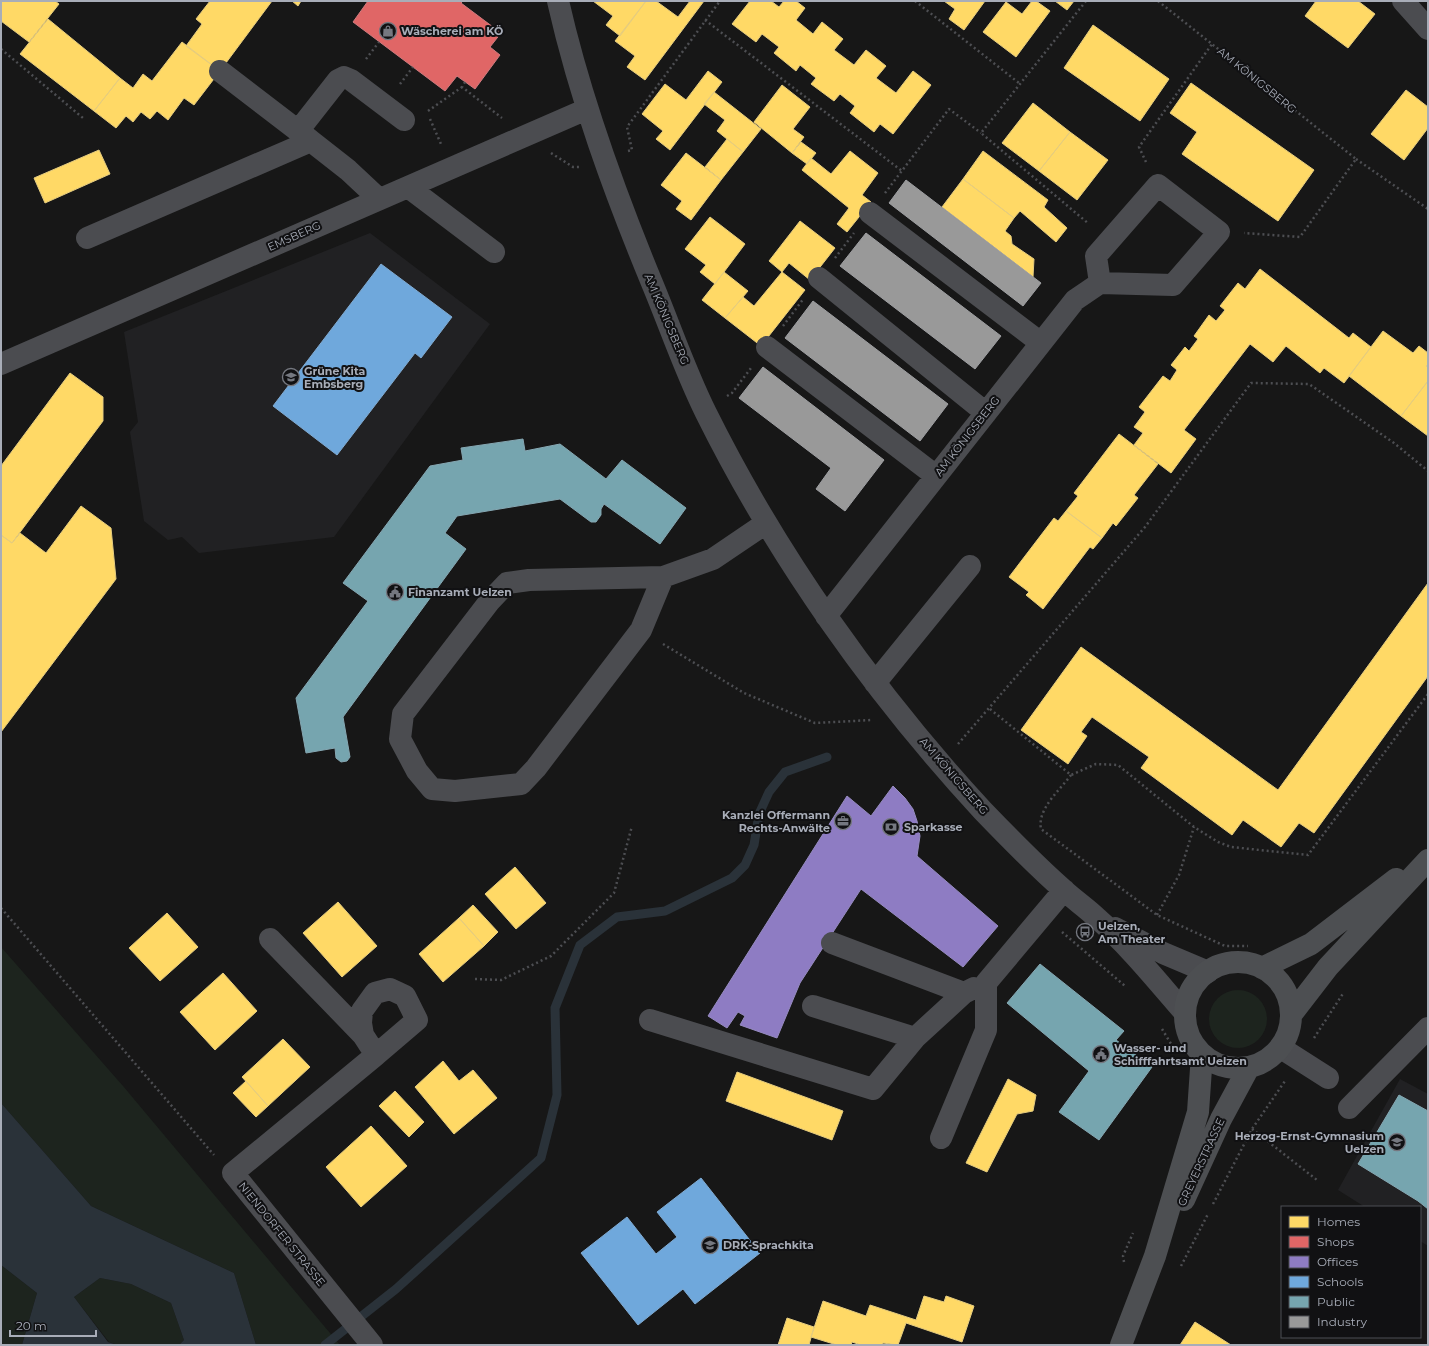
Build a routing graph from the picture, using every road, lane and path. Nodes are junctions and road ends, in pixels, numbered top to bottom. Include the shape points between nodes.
1 (558, 1) edge
2 (720, 1) edge
3 (915, 1) edge
4 (1086, 1) edge
5 (1158, 1) edge
6 (1403, 1) edge
7 (705, 20) junction
8 (1428, 29) edge
9 (1212, 44) junction
10 (1, 49) edge
11 (413, 67) dead end
12 (220, 71) dead end
13 (465, 82) dead end
14 (1019, 83) junction
15 (462, 87) junction
16 (396, 89) dead end
17 (587, 109) junction
18 (83, 118) dead end
19 (404, 120) dead end
20 (981, 133) junction
21 (304, 136) junction
22 (524, 136) junction
23 (1356, 159) junction
24 (603, 161) junction
25 (572, 167) dead end
26 (452, 168) junction
27 (902, 171) junction
28 (1158, 185) junction
29 (408, 187) junction
30 (379, 199) junction
31 (1428, 209) edge
32 (870, 213) junction
33 (1219, 232) junction
34 (87, 238) dead end
35 (1110, 240) junction
36 (494, 252) dead end
37 (820, 278) junction
38 (1100, 283) junction
39 (1041, 343) junction
40 (767, 347) junction
41 (1, 364) edge
42 (705, 411) junction
43 (986, 413) junction
44 (1428, 471) edge
45 (936, 476) junction
46 (766, 523) junction
47 (970, 566) dead end
48 (663, 577) junction
49 (826, 616) junction
50 (641, 630) junction
51 (875, 684) junction
52 (1428, 694) edge
53 (990, 709) junction
54 (904, 718) junction
55 (942, 762) junction
56 (1071, 775) junction
57 (632, 826) dead end
58 (1194, 827) junction
59 (1428, 855) edge
60 (1428, 860) edge
61 (1064, 890) junction
62 (1, 908) edge
63 (1042, 915) junction
64 (1157, 915) junction
65 (1100, 920) junction
66 (270, 940) dead end
67 (832, 943) dead end
68 (1249, 946) dead end
69 (1262, 968) junction
70 (1208, 972) junction
71 (475, 979) dead end
72 (986, 983) junction
73 (1127, 988) dead end
74 (964, 993) junction
75 (814, 1006) dead end
76 (1185, 1013) junction
77 (1292, 1015) junction
78 (650, 1020) dead end
79 (1158, 1025) dead end
80 (1428, 1028) edge
81 (363, 1035) junction
82 (915, 1038) junction
83 (1281, 1048) junction
84 (1202, 1054) junction
85 (376, 1055) junction
86 (1177, 1056) dead end
87 (1249, 1068) junction
88 (1328, 1078) dead end
89 (1349, 1108) dead end
90 (941, 1138) dead end
91 (233, 1173) junction
92 (1317, 1180) dead end
93 (1155, 1256) junction
94 (1178, 1271) dead end
95 (370, 1342) edge
96 (1121, 1345) edge

1 - 17 street, AM KÖNIGSBERG
2 - 7 path
3 - 14 path
4 - 14 path
5 - 9 path, AM KÖNIGSBERG
6 - 8 street
7 - 24 path via 627,127 632,150
7 - 27 path
9 - 23 path, AM KÖNIGSBERG
9 - 28 path via 1139,147
10 - 18 path
11 - 16 path
12 - 21 street
13 - 15 path
14 - 20 path
15 - 22 path
15 - 26 path via 427,112
17 - 22 street, EMSBERG
17 - 24 street, AM KÖNIGSBERG
19 - 21 street via 344,77 338,80
20 - 27 path via 950,109
20 - 35 path
21 - 30 street via 348,170
21 - 34 street
22 - 26 street, EMSBERG
23 - 31 path, AM KÖNIGSBERG
23 - 33 path via 1300,237
24 - 25 path via 588,167
24 - 42 street, AM KÖNIGSBERG
26 - 29 street, EMSBERG
27 - 32 path
28 - 33 street
28 - 35 street
29 - 30 street, EMSBERG
29 - 36 street
30 - 41 street, EMSBERG
32 - 37 path
32 - 39 street
33 - 38 street via 1172,285
35 - 38 street via 1096,256
37 - 40 path
37 - 43 street
38 - 39 street, AM KÖNIGSBERG via 1075,300
39 - 43 street, AM KÖNIGSBERG
40 - 42 path via 732,393
40 - 45 street
42 - 46 street, AM KÖNIGSBERG
43 - 45 street, AM KÖNIGSBERG
44 - 53 path via 1394,443 1309,384 1251,383 1145,527
45 - 49 street, AM KÖNIGSBERG
46 - 48 street via 713,559
46 - 49 street, AM KÖNIGSBERG
47 - 51 street
48 - 50 street
48 - 50 street via 529,580 507,583 488,602 403,714 400,739 416,771 432,789 455,791 521,784
49 - 51 street, AM KÖNIGSBERG
50 - 54 path via 744,693 815,723
51 - 54 street, AM KÖNIGSBERG
52 - 58 path via 1308,855 1231,847
53 - 55 path
53 - 56 path
54 - 55 street, AM KÖNIGSBERG
55 - 61 street, AM KÖNIGSBERG via 983,811
56 - 58 path via 1096,764 1118,765
56 - 64 path via 1047,806 1040,820 1041,829
57 - 71 path via 614,894 550,956 502,980
58 - 64 path via 1179,875
59 - 69 main road via 1311,944
60 - 77 main road via 1328,967
61 - 63 street
61 - 65 street, AM KÖNIGSBERG
62 - 91 path via 206,1147
63 - 72 street
63 - 73 path
64 - 68 path via 1225,946
65 - 70 street, AM KÖNIGSBERG via 1163,953
65 - 76 street, AM KÖNIGSBERG
66 - 81 street, NIENDORFER STRASSE
67 - 74 street
69 - 70 main road via 1244,963 1225,964
69 - 77 main road via 1278,979 1288,996
70 - 76 main road via 1196,983 1188,997
72 - 74 street
72 - 90 street via 986,1030
74 - 82 street
75 - 82 street
76 - 84 main road via 1189,1035
77 - 83 main road via 1289,1032
78 - 82 street via 873,1089
79 - 86 path
80 - 89 street
81 - 85 street, NIENDORFER STRASSE
81 - 85 street, NIENDORFER STRASSE via 362,1011 375,993 390,989 405,996 417,1020
83 - 87 main road via 1267,1060
83 - 88 street
84 - 87 main road via 1216,1064 1232,1068
84 - 93 main road, GREYERSTRASSE via 1198,1112
85 - 91 street, NIENDORFER STRASSE
87 - 93 main road, GREYERSTRASSE via 1221,1118 1187,1195
91 - 95 street, NIENDORFER STRASSE
92 - 94 path via 1252,1129
93 - 96 main road, GREYERSTRASSE

